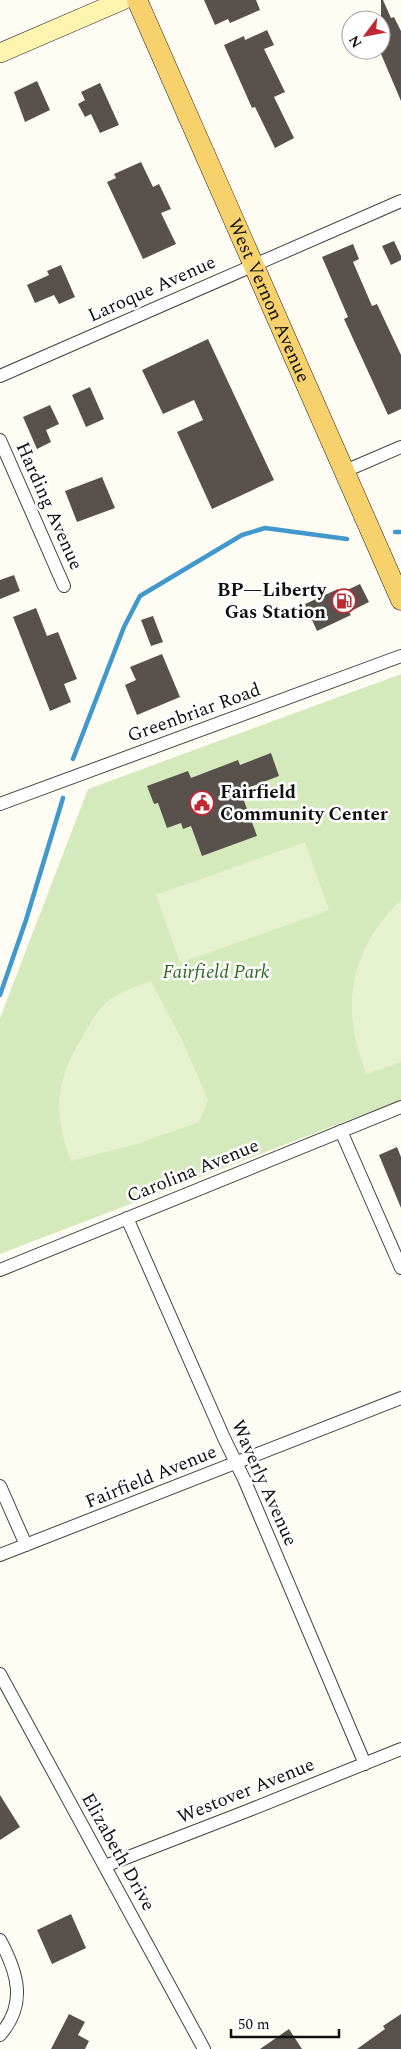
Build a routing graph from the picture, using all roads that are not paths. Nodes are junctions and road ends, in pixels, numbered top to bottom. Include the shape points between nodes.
1 (123, 0) edge
2 (137, 0) edge
3 (0, 53) edge
4 (401, 201) edge
5 (255, 264) junction
6 (0, 376) edge
7 (0, 440) edge
8 (401, 447) edge
9 (345, 471) junction
10 (64, 586) dead end
11 (401, 600) edge
12 (401, 656) edge
13 (0, 804) edge
14 (401, 1107) edge
15 (341, 1131) junction
16 (127, 1218) junction
17 (401, 1268) edge
18 (0, 1270) edge
19 (401, 1398) edge
20 (236, 1463) junction
21 (0, 1486) edge
22 (26, 1546) junction
23 (0, 1555) edge
24 (0, 1674) edge
25 (401, 1749) edge
26 (365, 1764) junction
27 (105, 1866) junction
28 (0, 1940) edge
29 (0, 2035) edge
30 (204, 2049) edge

1 - 3 street
2 - 5 main road, West Vernon Avenue
4 - 5 street, Laroque Avenue
5 - 6 street, Laroque Avenue
5 - 9 main road, West Vernon Avenue
7 - 10 street, Harding Avenue
8 - 9 street
9 - 11 main road, West Vernon Avenue
12 - 13 street, Greenbriar Road
14 - 15 street, Carolina Avenue
15 - 16 street, Carolina Avenue
15 - 17 street
16 - 18 street, Carolina Avenue
16 - 20 street, Waverly Avenue
19 - 20 street, Fairfield Avenue
20 - 22 street, Fairfield Avenue
20 - 26 street, Waverly Avenue
21 - 22 street
22 - 23 street, Fairfield Avenue
24 - 27 street, Elizabeth Drive
25 - 26 street, Westover Avenue
26 - 27 street, Westover Avenue
27 - 30 street, Elizabeth Drive
28 - 29 street via 18,1986 15,2011

